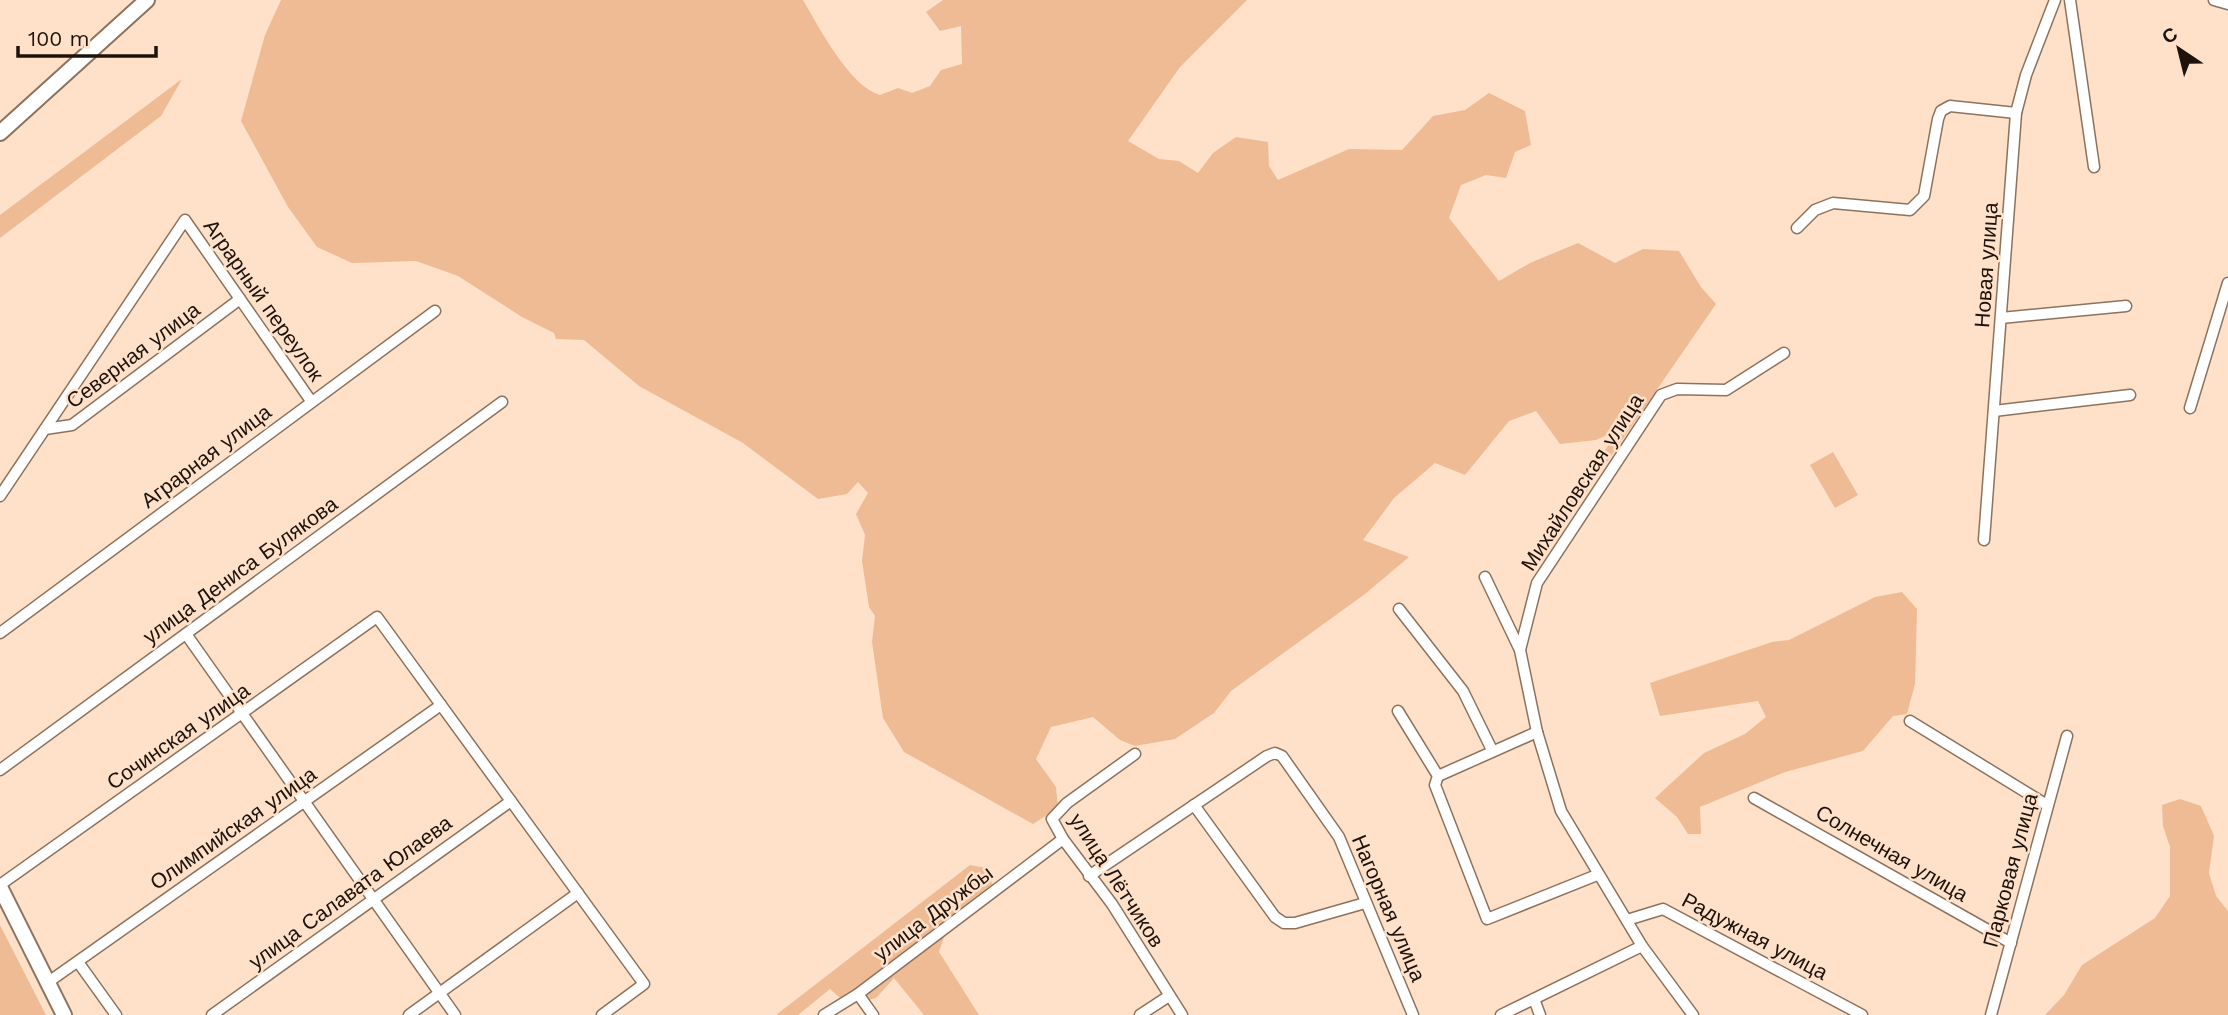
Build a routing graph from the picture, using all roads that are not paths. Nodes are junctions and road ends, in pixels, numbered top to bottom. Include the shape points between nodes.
1 (147, 0) edge
2 (2055, 0) edge
3 (2070, 0) edge
4 (2214, 0) edge
5 (2228, 4) edge
6 (2015, 113) junction
7 (0, 133) edge
8 (2094, 167) dead end
9 (1797, 228) dead end
10 (2228, 283) edge
11 (240, 299) junction
12 (2126, 306) dead end
13 (435, 311) dead end
14 (2001, 318) junction
15 (1784, 354) dead end
16 (2130, 395) dead end
17 (311, 401) junction
18 (502, 402) dead end
19 (2190, 408) dead end
20 (1994, 411) junction
21 (45, 429) junction
22 (0, 496) edge
23 (1984, 540) dead end
24 (1485, 577) dead end
25 (1399, 609) dead end
26 (0, 633) edge
27 (186, 634) junction
28 (1520, 650) junction
29 (441, 705) junction
30 (1398, 711) dead end
31 (243, 713) junction
32 (1910, 721) dead end
33 (1537, 732) junction
34 (2067, 736) dead end
35 (1492, 750) junction
36 (1135, 754) dead end
37 (0, 770) edge
38 (1438, 776) junction
39 (1754, 798) dead end
40 (511, 801) junction
41 (303, 802) junction
42 (1194, 805) junction
43 (2047, 805) junction
44 (1063, 839) junction
45 (1597, 875) junction
46 (1089, 876) junction
47 (0, 886) edge
48 (578, 893) junction
49 (374, 899) junction
50 (1365, 903) junction
51 (1627, 920) junction
52 (2011, 943) junction
53 (1642, 946) junction
54 (78, 961) junction
55 (47, 983) junction
56 (439, 993) junction
57 (858, 994) junction
58 (1169, 996) junction
59 (1534, 999) junction
60 (64, 1015) edge
61 (116, 1015) edge
62 (212, 1015) edge
63 (409, 1015) edge
64 (455, 1015) edge
65 (602, 1015) edge
66 (824, 1015) edge
67 (873, 1015) edge
68 (1140, 1015) edge
69 (1182, 1015) edge
70 (1413, 1015) edge
71 (1501, 1015) edge
72 (1541, 1015) edge
73 (1693, 1015) edge
74 (1862, 1015) edge
75 (1991, 1015) edge

1 - 7 main road
2 - 6 street, Новая улица
3 - 8 street
4 - 5 street
6 - 9 street via 1950,106 1941,111 1924,195 1910,210 1833,203 1815,210
6 - 14 street, Новая улица
10 - 19 street
11 - 17 street, Аграрный переулок
11 - 21 street, Северная улица via 72,425
11 - 21 street, Аграрный переулок via 185,220
12 - 14 street
13 - 17 street, Аграрная улица
14 - 20 street, Новая улица
15 - 28 street, Михайловская улица via 1726,390 1677,389 1661,395 1537,583
16 - 20 street
17 - 26 street, Аграрная улица
18 - 27 street, улица Дениса Булякова
20 - 23 street, Новая улица
21 - 22 street
24 - 28 street
25 - 35 street via 1463,691
27 - 31 street
27 - 37 street, улица Дениса Булякова
28 - 33 street, Михайловская улица
29 - 31 street, Сочинская улица via 377,617
29 - 40 street
29 - 41 street, Олимпийская улица
30 - 38 street
31 - 41 street
31 - 47 street, Сочинская улица
32 - 43 street
33 - 35 street
33 - 45 street, Михайловская улица via 1561,811
34 - 43 street, Парковая улица
35 - 38 street
36 - 44 street, улица Лётчиков via 1052,819
38 - 45 street via 1435,785 1487,919
39 - 52 street, Солнечная улица
40 - 48 street
40 - 49 street, улица Салавата Юлаева
41 - 49 street
41 - 54 street, Олимпийская улица
42 - 46 street
42 - 50 street via 1275,917 1284,923
42 - 50 street, Нагорная улица via 1275,753 1282,756 1339,837
43 - 52 street, Парковая улица
44 - 46 street, улица Лётчиков
44 - 57 street, улица Дружбы
45 - 51 street, Михайловская улица
46 - 58 street, улица Лётчиков via 1112,904
47 - 55 main road
48 - 56 street
48 - 65 street via 644,984
49 - 56 street
49 - 62 street, улица Салавата Юлаева
50 - 70 street, Нагорная улица
51 - 53 street, Михайловская улица
51 - 74 street, Радужная улица via 1663,909
52 - 75 street, Парковая улица
53 - 59 street
53 - 73 street, Михайловская улица
54 - 55 street, Олимпийская улица
54 - 61 street
55 - 60 main road
56 - 63 street
56 - 64 street
57 - 66 street, улица Дружбы
57 - 67 street
58 - 68 street
58 - 69 street, улица Лётчиков
59 - 71 street
59 - 72 street

